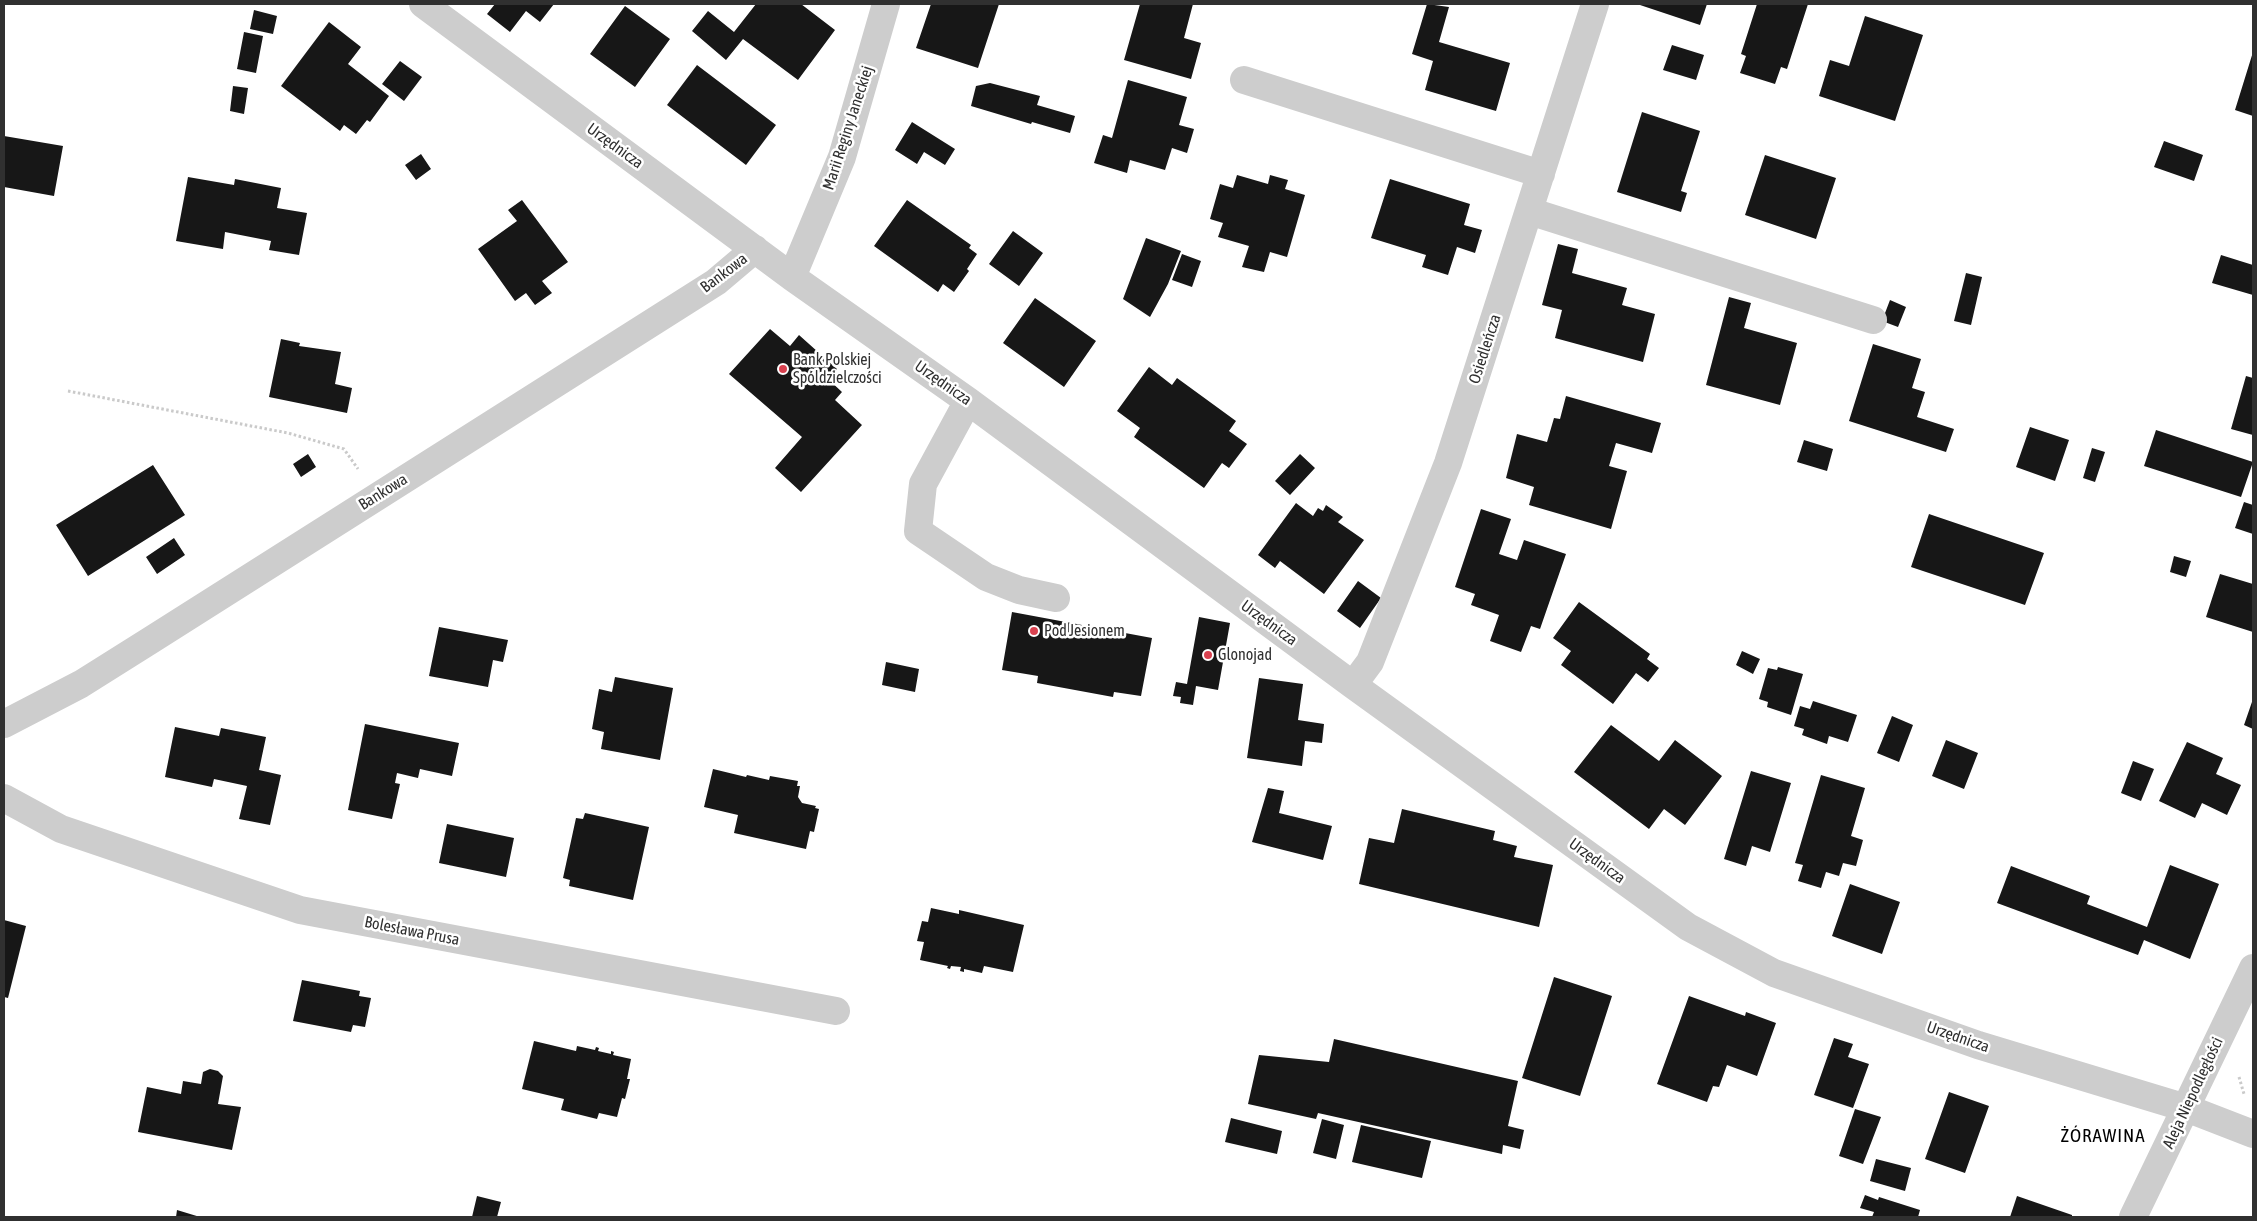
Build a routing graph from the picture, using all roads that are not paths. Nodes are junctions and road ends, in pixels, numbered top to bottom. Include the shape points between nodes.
1 (423, 4) edge
2 (886, 4) edge
3 (1595, 4) edge
4 (1244, 80) dead end
5 (1541, 174) junction
6 (1529, 211) junction
7 (755, 249) junction
8 (792, 277) junction
9 (1873, 320) dead end
10 (968, 401) junction
11 (1056, 598) dead end
12 (1353, 685) junction
13 (4, 724) edge
14 (4, 798) edge
15 (2253, 968) edge
16 (836, 1011) dead end
17 (2186, 1108) junction
18 (2253, 1134) edge
19 (2133, 1217) edge

1 - 7 street, Urzędnicza
2 - 8 street, Marii Reginy Janeckiej via 842,157
3 - 5 street, Osiedleńcza
4 - 5 street
5 - 6 street, Osiedleńcza
6 - 9 street
6 - 12 street, Osiedleńcza via 1448,463 1370,662
7 - 8 street, Urzędnicza
7 - 13 street, Bankowa via 716,282 81,684
8 - 10 street, Urzędnicza
10 - 11 street via 923,484 918,531 986,577 1019,590
10 - 12 street, Urzędnicza
12 - 17 street, Urzędnicza via 1688,927 1774,973 1978,1045
14 - 16 street, Bolesława Prusa via 61,829 300,910
15 - 17 street, Aleja Niepodległości
17 - 18 street, Urzędnicza
17 - 19 street, Aleja Niepodległości

